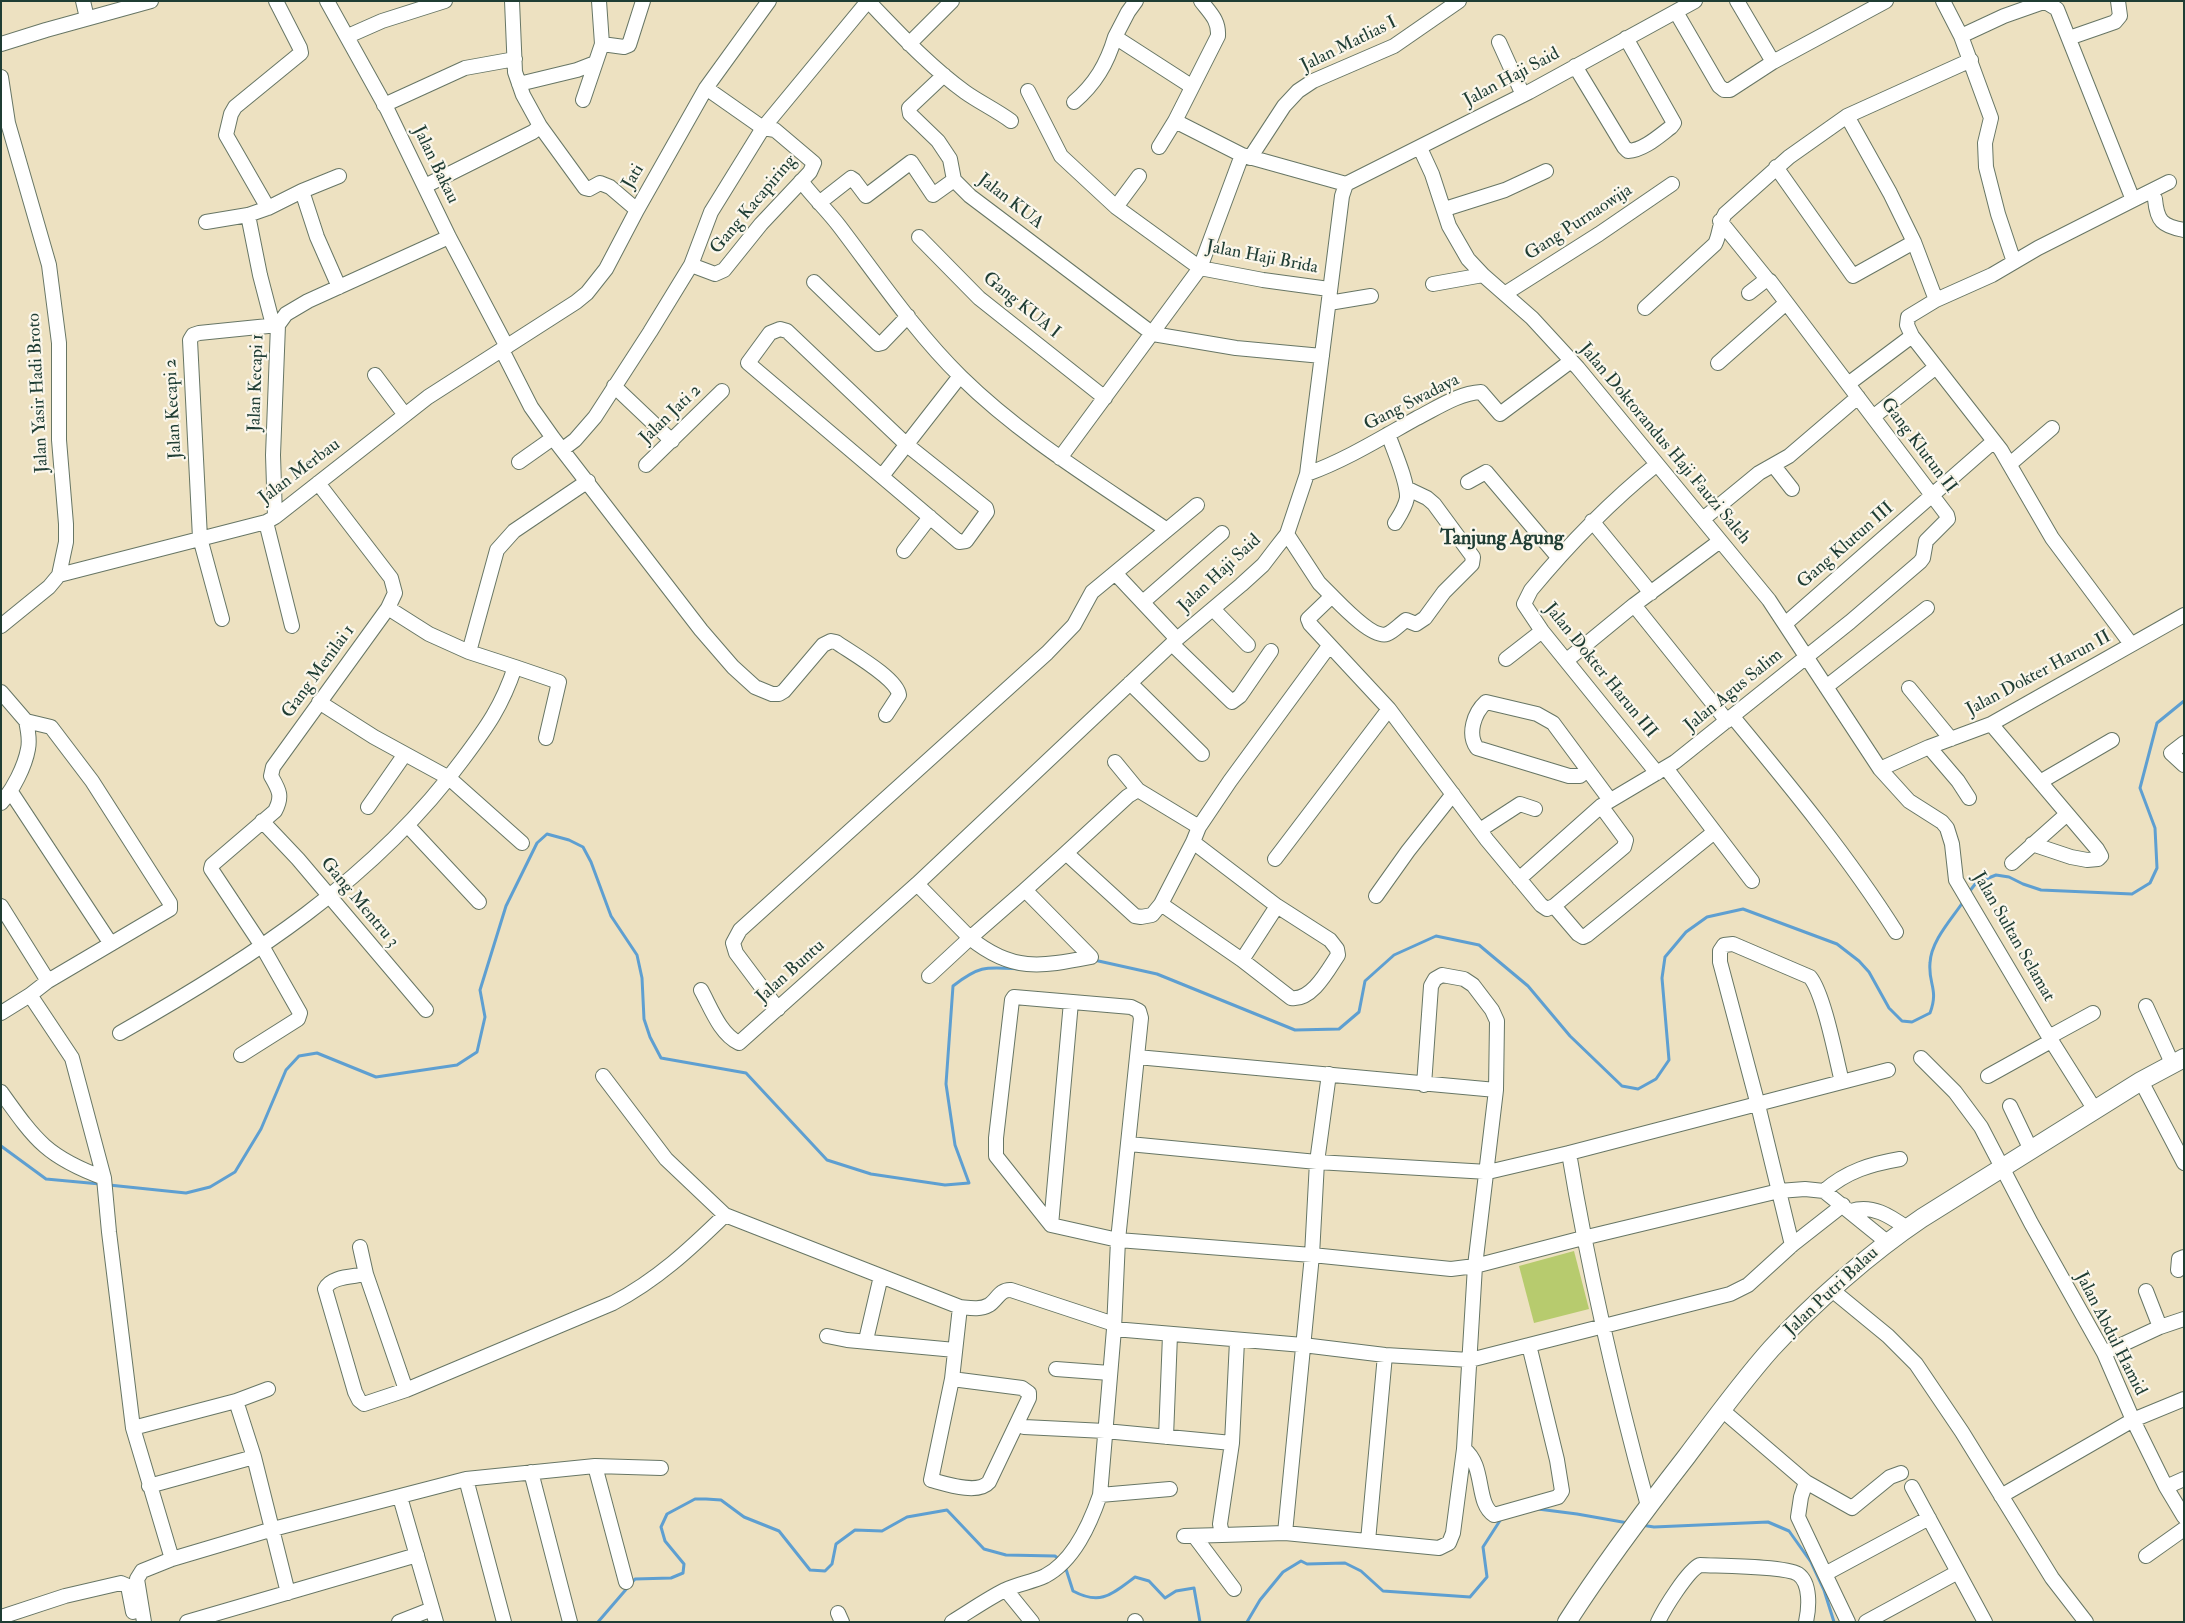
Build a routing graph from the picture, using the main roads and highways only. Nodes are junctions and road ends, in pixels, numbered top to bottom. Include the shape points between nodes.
1 (2178, 1061) edge
2 (1567, 1622) edge

1 - 2 main road, Jalan Putri Balau via 1907,1228 1832,1290 1772,1348 1722,1410 1624,1538

